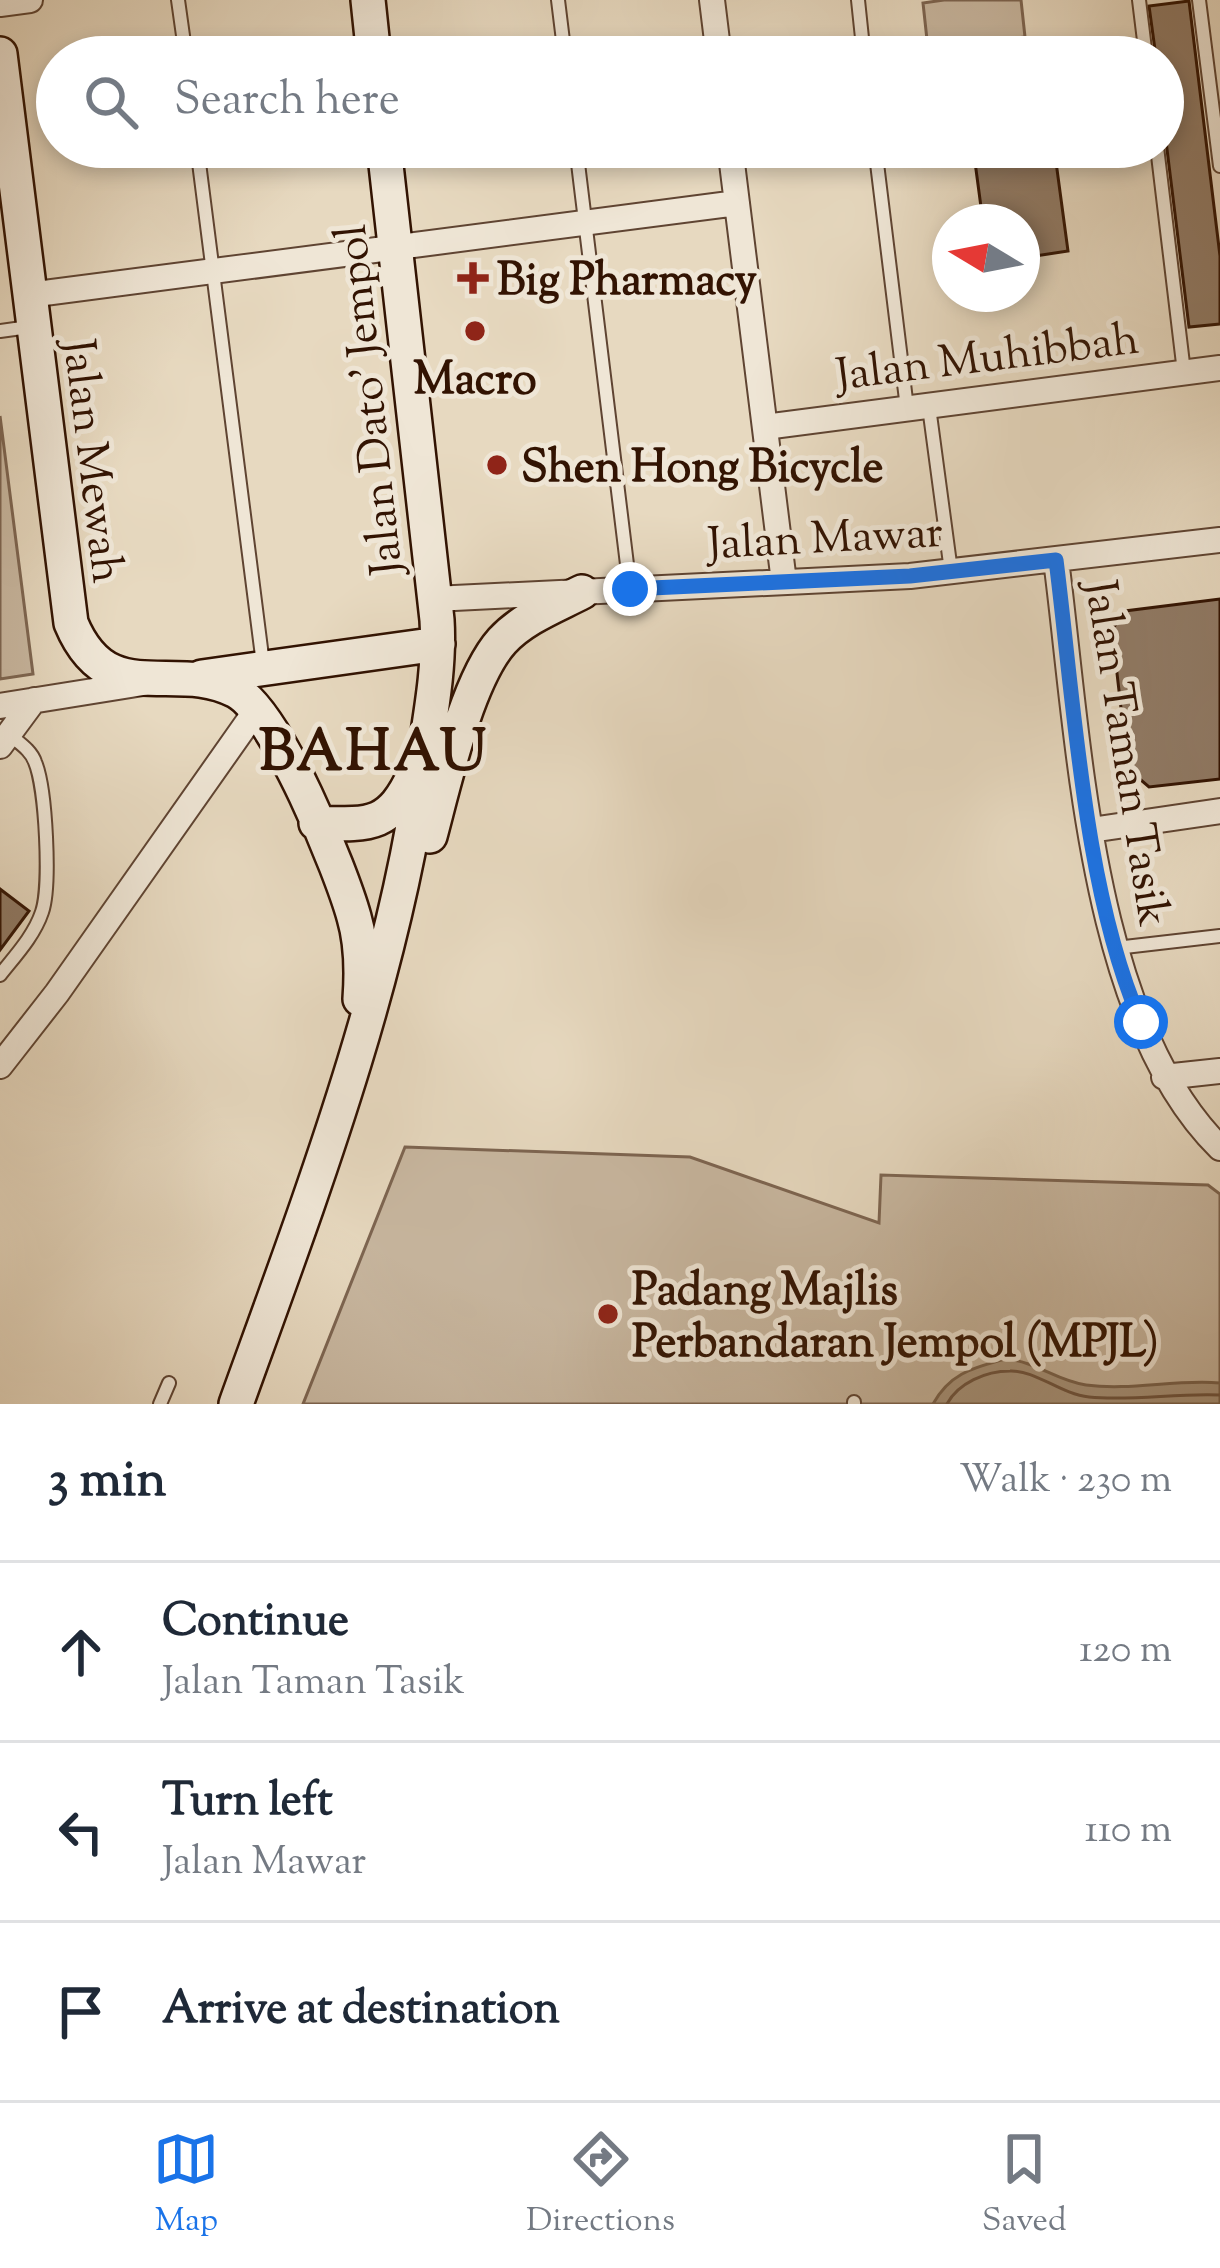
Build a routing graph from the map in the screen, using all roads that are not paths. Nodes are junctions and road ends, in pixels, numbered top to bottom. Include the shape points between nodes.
1 (30, 0) edge
2 (178, 0) edge
3 (368, 0) edge
4 (558, 0) edge
5 (712, 0) edge
6 (857, 0) edge
7 (1139, 0) edge
8 (1199, 0) edge
9 (0, 4) edge
10 (182, 36) edge
11 (372, 36) edge
12 (562, 36) edge
13 (716, 36) edge
14 (861, 36) edge
15 (1143, 36) edge
16 (0, 54) edge
17 (5, 132) edge
18 (1220, 166) edge
19 (200, 168) edge
20 (386, 168) edge
21 (578, 168) edge
22 (733, 168) edge
23 (878, 168) edge
24 (1159, 168) edge
25 (737, 203) junction
26 (9, 210) edge
27 (585, 223) junction
28 (395, 247) junction
29 (213, 271) junction
30 (21, 317) edge
31 (1220, 368) edge
32 (1184, 372) junction
33 (918, 407) junction
34 (765, 427) junction
35 (1220, 540) edge
36 (1056, 560) junction
37 (951, 572) junction
38 (784, 582) junction
39 (630, 589) junction
40 (583, 592) junction
41 (434, 599) junction
42 (438, 644) junction
43 (264, 668) junction
44 (168, 681) junction
45 (34, 700) junction
46 (0, 706) edge
47 (256, 709) junction
48 (4, 740) edge
49 (425, 749) junction
50 (1220, 811) edge
51 (316, 823) junction
52 (1091, 830) junction
53 (392, 935) junction
54 (1220, 936) edge
55 (1116, 948) junction
56 (0, 975) edge
57 (355, 1053) junction
58 (0, 1066) edge
59 (1220, 1071) edge
60 (1164, 1076) junction
61 (1220, 1148) edge
62 (169, 1383) dead end
63 (160, 1404) edge
64 (236, 1404) edge

1 - 9 street
2 - 10 lane
3 - 11 main road
4 - 12 lane
5 - 13 street
6 - 14 lane
7 - 15 lane
8 - 18 lane
16 - 17 main road, Jalan Mewah
17 - 26 main road, Jalan Mewah
19 - 29 lane
20 - 28 main road, Jalan Dato' Jempol
21 - 27 lane
22 - 25 street
23 - 33 lane
24 - 32 lane
25 - 27 street
25 - 34 street
26 - 30 main road, Jalan Mewah
27 - 28 street
27 - 39 lane
28 - 29 street
28 - 41 main road, Jalan Dato' Jempol
29 - 30 street
29 - 43 lane
30 - 44 main road, Jalan Mewah via 71,623 99,665
31 - 32 street, Jalan Muhibbah
32 - 33 street, Jalan Muhibbah
33 - 34 street, Jalan Muhibbah
33 - 37 lane
34 - 38 street
35 - 36 street, Jalan Mawar
36 - 37 street, Jalan Mawar
36 - 52 street, Jalan Taman Tasik
37 - 38 street, Jalan Mawar
38 - 39 street, Jalan Mawar
39 - 40 street, Jalan Mawar
40 - 41 street, Jalan Mawar
40 - 53 main road via 520,625 482,670 418,885
41 - 42 main road, Jalan Dato' Jempol
42 - 43 main road
42 - 49 main road, Jalan Dato' Jempol
43 - 44 main road
44 - 45 street
44 - 47 main road, Jalan Mewah via 218,684
45 - 46 street
45 - 48 street
47 - 51 main road via 287,754
47 - 58 street
48 - 56 lane via 29,752 38,769 45,902
49 - 51 main road via 399,802 381,819
49 - 53 main road, Jalan Dato' Jempol
50 - 52 street
51 - 57 main road via 359,940
52 - 55 street, Jalan Taman Tasik
53 - 57 main road
54 - 55 lane
55 - 60 street, Jalan Taman Tasik
57 - 64 main road
59 - 60 street
60 - 61 street, Jalan Taman Tasik
62 - 63 lane

